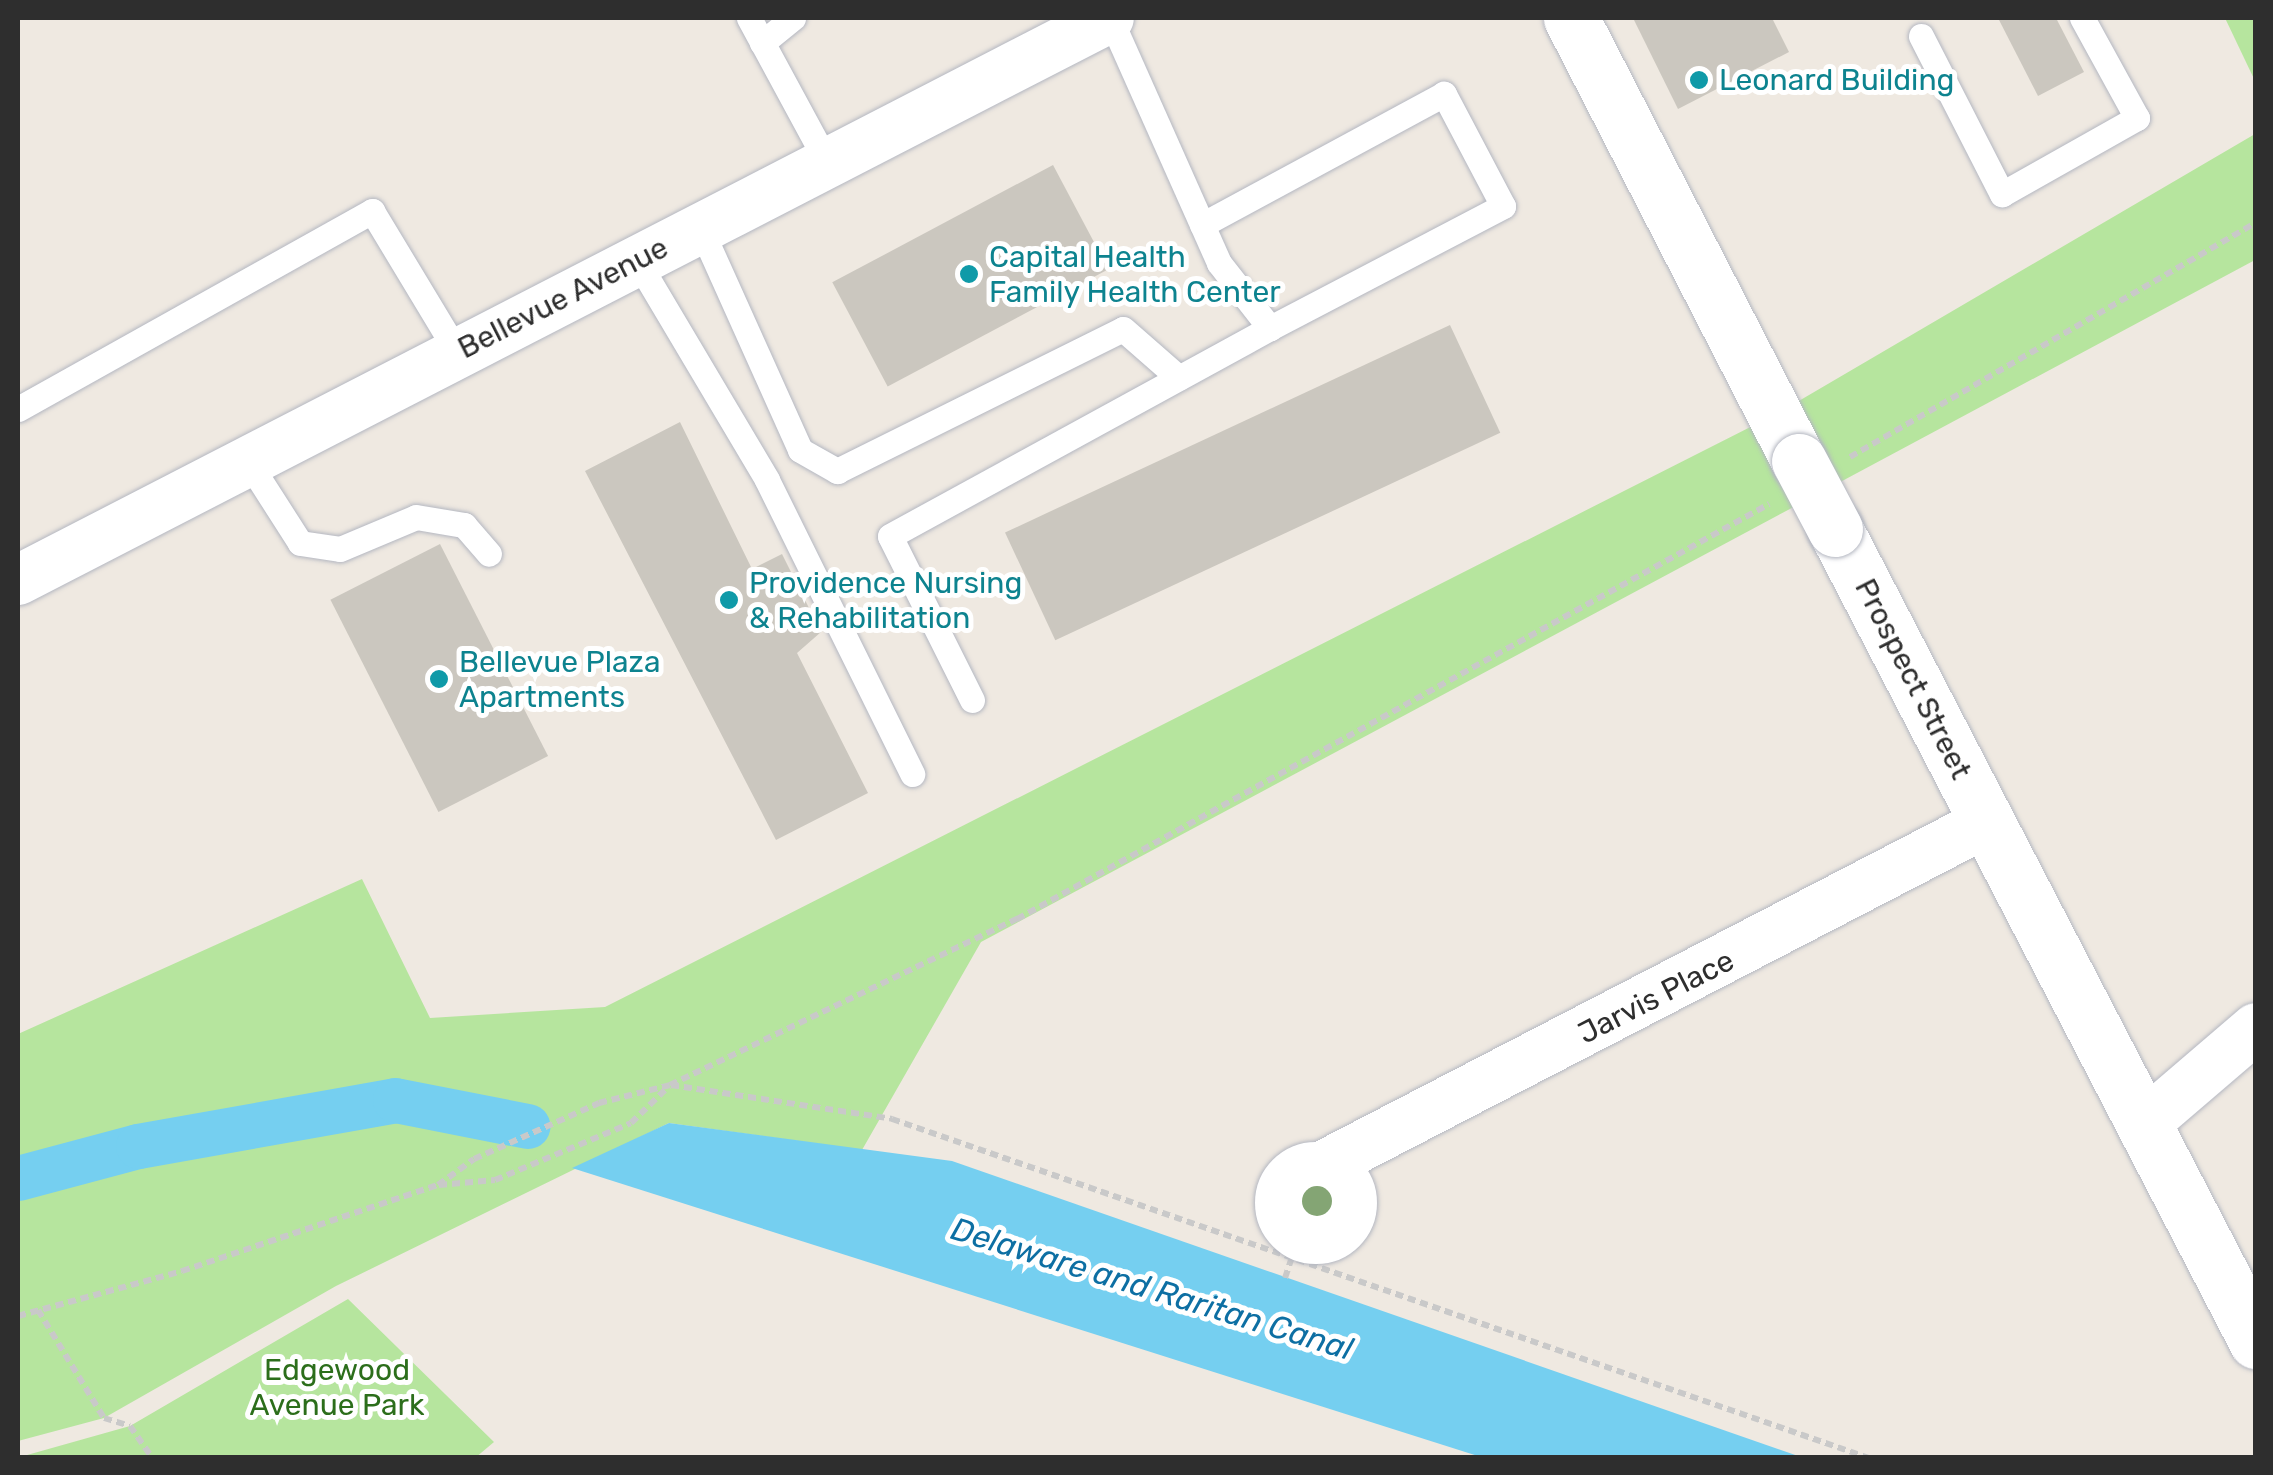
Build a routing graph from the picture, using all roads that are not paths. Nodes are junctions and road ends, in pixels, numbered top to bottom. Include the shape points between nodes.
1 (749, 18) edge
2 (793, 18) edge
3 (1109, 18) edge
4 (1571, 18) edge
5 (2082, 18) edge
6 (1921, 36) dead end
7 (762, 42) junction
8 (828, 164) junction
9 (1202, 225) junction
10 (700, 228) junction
11 (636, 260) junction
12 (1270, 328) junction
13 (457, 352) junction
14 (1179, 378) junction
15 (18, 409) edge
16 (246, 460) junction
17 (490, 554) dead end
18 (18, 580) edge
19 (972, 700) dead end
20 (912, 774) dead end
21 (1987, 822) junction
22 (2256, 1028) edge
23 (2143, 1125) junction
24 (1292, 1257) road end
25 (2256, 1341) edge

1 - 7 lane
2 - 7 lane
3 - 8 street, Bellevue Avenue
3 - 9 lane
4 - 21 street, Prospect Street, bridge
5 - 6 lane via 2137,118 2002,194
7 - 8 lane
8 - 10 street, Bellevue Avenue
9 - 12 lane via 1219,263
9 - 12 lane via 1444,94 1502,206
10 - 11 street, Bellevue Avenue
10 - 14 lane via 800,450 836,471 1123,329
11 - 13 street, Bellevue Avenue
11 - 20 lane via 768,480
12 - 14 lane
13 - 15 lane via 372,211
13 - 16 street, Bellevue Avenue
14 - 19 lane via 890,536
16 - 17 lane via 300,543 340,549 416,516 464,524
16 - 18 street, Bellevue Avenue
21 - 23 street, Prospect Street
21 - 24 street, Jarvis Place via 1322,1166 1345,1181 1349,1219
22 - 23 street
23 - 25 street, Prospect Street

